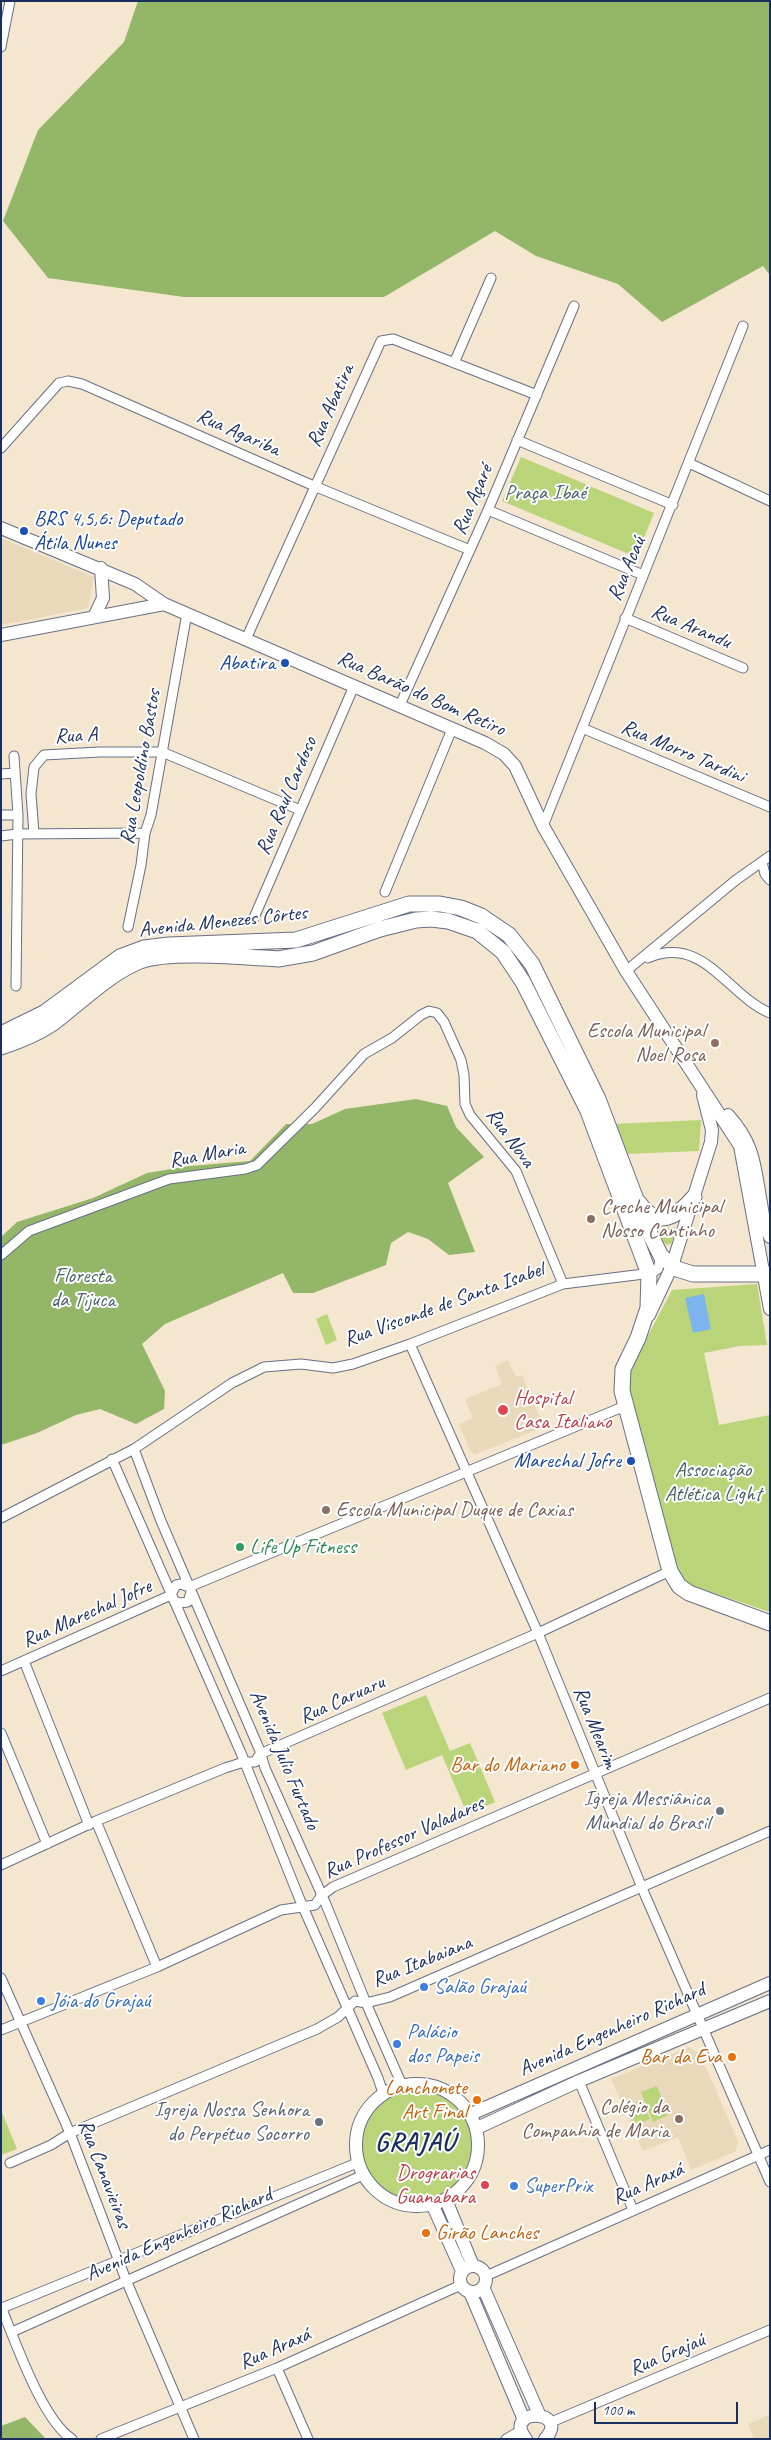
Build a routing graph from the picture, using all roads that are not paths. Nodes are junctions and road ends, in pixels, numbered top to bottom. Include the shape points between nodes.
1 (10, 1) edge
2 (1, 47) edge
3 (491, 278) dead end
4 (574, 306) dead end
5 (743, 326) dead end
6 (454, 362) junction
7 (537, 395) junction
8 (517, 440) junction
9 (1, 448) edge
10 (689, 463) junction
11 (314, 486) junction
12 (770, 501) edge
13 (673, 505) junction
14 (488, 510) junction
15 (1, 528) edge
16 (470, 550) junction
17 (101, 568) junction
18 (643, 575) junction
19 (164, 604) junction
20 (187, 613) junction
21 (94, 617) junction
22 (625, 618) junction
23 (1, 635) edge
24 (246, 640) junction
25 (743, 668) dead end
26 (354, 686) junction
27 (400, 705) junction
28 (582, 728) junction
29 (452, 729) junction
30 (162, 752) junction
31 (14, 756) dead end
32 (14, 773) junction
33 (1, 774) edge
34 (770, 807) edge
35 (300, 810) junction
36 (18, 814) junction
37 (1, 815) edge
38 (543, 826) junction
39 (145, 833) junction
40 (17, 834) junction
41 (34, 834) junction
42 (1, 836) edge
43 (770, 856) edge
44 (762, 862) junction
45 (770, 880) edge
46 (385, 892) dead end
47 (253, 920) dead end
48 (128, 927) dead end
49 (626, 971) junction
50 (16, 986) dead end
51 (770, 1013) edge
52 (437, 1014) joint
53 (1, 1034) edge
54 (1, 1048) edge
55 (698, 1081) junction
56 (634, 1194) junction
57 (694, 1197) junction
58 (770, 1237) edge
59 (1, 1255) edge
60 (667, 1261) junction
61 (649, 1274) junction
62 (766, 1274) edge
63 (563, 1284) junction
64 (770, 1309) edge
65 (638, 1338) junction
66 (410, 1344) junction
67 (625, 1406) junction
68 (134, 1449) junction
69 (112, 1459) junction
70 (467, 1472) junction
71 (1, 1518) edge
72 (670, 1571) junction
73 (190, 1589) junction
74 (172, 1598) junction
75 (770, 1623) edge
76 (538, 1633) junction
77 (24, 1661) junction
78 (1, 1672) edge
79 (770, 1698) edge
80 (1, 1733) edge
81 (259, 1751) junction
82 (242, 1757) junction
83 (594, 1773) junction
84 (93, 1823) junction
85 (770, 1831) edge
86 (47, 1844) junction
87 (1, 1865) edge
88 (642, 1886) junction
89 (319, 1891) junction
90 (299, 1894) junction
91 (304, 1905) junction
92 (157, 1967) junction
93 (1, 1978) edge
94 (770, 1983) edge
95 (770, 2001) edge
96 (367, 2007) junction
97 (349, 2010) junction
98 (696, 2015) junction
99 (353, 2019) junction
100 (21, 2023) junction
101 (1, 2030) edge
102 (702, 2030) junction
103 (579, 2081) junction
104 (402, 2085) junction
105 (383, 2094) junction
106 (471, 2114) junction
107 (477, 2128) junction
108 (70, 2133) junction
109 (770, 2150) edge
110 (758, 2154) junction
111 (357, 2162) junction
112 (10, 2164) dead end
113 (363, 2175) junction
114 (770, 2182) edge
115 (446, 2200) junction
116 (433, 2206) junction
117 (633, 2210) junction
118 (118, 2261) junction
119 (467, 2268) junction
120 (126, 2280) junction
121 (485, 2281) junction
122 (466, 2289) junction
123 (1, 2307) edge
124 (770, 2330) edge
125 (12, 2332) junction
126 (277, 2368) junction
127 (181, 2408) junction
128 (524, 2430) edge
129 (547, 2430) edge
130 (72, 2439) edge
131 (101, 2439) edge
132 (194, 2439) edge
133 (308, 2439) edge
134 (506, 2439) edge

1 - 2 street
3 - 6 street
4 - 7 street, Rua Açaré
5 - 10 street, Rua Acaú
6 - 7 street, Rua Abatira
6 - 11 street, Rua Abatira via 393,339 381,341
7 - 8 street, Rua Açaré
8 - 13 street
8 - 14 street, Rua Açaré
9 - 11 street, Rua Agariba via 49,392 59,383 68,382 82,384
10 - 12 street
10 - 13 street, Rua Acaú
11 - 16 street, Rua Agariba
11 - 24 street, Rua Abatira
13 - 18 street, Rua Acaú
14 - 16 street, Rua Açaré
14 - 18 street
15 - 17 street, Rua Barão do Bom Retiro
16 - 27 street, Rua Açaré
17 - 19 street, Rua Barão do Bom Retiro via 135,584
17 - 21 street via 103,598
18 - 22 street, Rua Acaú
19 - 20 street, Rua Barão do Bom Retiro
19 - 21 street
20 - 24 street, Rua Barão do Bom Retiro
20 - 30 street, Rua Leopoldino Bastos
21 - 23 street
22 - 25 street, Rua Arandu
22 - 28 street, Rua Acaú
24 - 26 street, Rua Barão do Bom Retiro
26 - 27 street, Rua Barão do Bom Retiro
26 - 35 street, Rua Raul Cardoso
27 - 29 street, Rua Barão do Bom Retiro
28 - 34 street, Rua Morro Tardini
28 - 38 street, Rua Acaú
29 - 38 street, Rua Barão do Bom Retiro via 496,748 510,759
29 - 46 street
30 - 35 street
30 - 39 street, Rua Leopoldino Bastos
30 - 41 street, Rua A via 44,755 34,767 31,794
31 - 32 street
32 - 33 street
32 - 36 street
35 - 47 street, Rua Raul Cardoso
36 - 37 street
36 - 40 street
38 - 49 street, Rua Barão do Bom Retiro
39 - 41 street
39 - 48 street, Rua Leopoldino Bastos
40 - 41 street
40 - 42 street
40 - 50 street
43 - 44 street
44 - 45 street
44 - 49 street
49 - 51 street via 660,953 690,955 712,966 746,999
49 - 55 street, Rua Barão do Bom Retiro
52 - 59 street, Rua Maria via 429,1011 420,1015 392,1038 364,1054 257,1165 169,1179 29,1231
52 - 63 street, Rua Nova via 444,1022 460,1060 465,1104 470,1115 516,1172
53 - 56 main road, Avenida Menezes Côrtes via 44,1013 120,957 144,948 296,940 409,904 461,908 481,916 508,935 532,964 598,1099
54 - 61 main road, Avenida Menezes Côrtes via 51,1024 128,967 154,956 278,959 313,953 416,920 448,921 465,926 490,940 503,952 523,982 588,1111
55 - 57 street via 712,1130
55 - 58 street, Rua Barão do Bom Retiro via 746,1137
55 - 62 street, Rua Barão do Bom Retiro via 730,1128 741,1152
56 - 57 main road via 644,1209 665,1218 679,1213
56 - 60 main road, Avenida Menezes Côrtes via 646,1226
57 - 60 street
60 - 61 street
60 - 62 main road via 693,1274
60 - 65 street
61 - 63 street, Rua Visconde de Santa Isabel
61 - 65 main road, Avenida Menezes Côrtes via 649,1303
62 - 64 street, Rua Barão do Bom Retiro
63 - 66 street, Rua Visconde de Santa Isabel
65 - 67 main road, Avenida Menezes Côrtes via 623,1368
66 - 68 street, Rua Visconde de Santa Isabel via 333,1368 301,1364 264,1367 232,1383
66 - 70 street, Rua Mearim
67 - 70 street, Rua Marechal Jofre
67 - 72 main road, Avenida Menezes Côrtes
68 - 69 street, Rua Visconde de Santa Isabel
68 - 73 street, Avenida Julio Furtado
69 - 71 street, Rua Visconde de Santa Isabel
69 - 74 street, Avenida Julio Furtado
70 - 73 street, Rua Marechal Jofre
70 - 76 street, Rua Mearim
72 - 75 main road via 679,1586 689,1593
72 - 76 street, Rua Caruaru
73 - 74 street, Rua Marechal Jofre via 176,1585
73 - 74 street, Rua Marechal Jofre via 188,1602 184,1604
73 - 81 street, Avenida Julio Furtado
74 - 77 street, Rua Marechal Jofre
74 - 82 street, Avenida Julio Furtado
76 - 81 street, Rua Caruaru
76 - 83 street, Rua Mearim
77 - 78 street, Rua Marechal Jofre
77 - 84 street
79 - 83 street, Rua Professor Valadares
80 - 86 street
81 - 82 street, Rua Caruaru via 255,1762
81 - 82 street, Rua Caruaru via 248,1745
81 - 89 street, Avenida Julio Furtado
82 - 84 street, Rua Caruaru via 224,1768
82 - 90 street, Avenida Julio Furtado
83 - 88 street, Rua Mearim
83 - 89 street, Rua Professor Valadares
84 - 86 street, Rua Caruaru
84 - 92 street
85 - 88 street, Rua Itabaiana
86 - 87 street, Rua Caruaru
88 - 96 street, Rua Itabaiana
88 - 98 street, Rua Mearim
89 - 90 street, Rua Professor Valadares via 305,1886
89 - 91 street, Rua Professor Valadares via 316,1905
89 - 96 street, Avenida Julio Furtado
90 - 91 street, Avenida Julio Furtado
91 - 92 street, Rua Professor Valadares via 281,1910
91 - 97 street, Avenida Julio Furtado
92 - 100 street, Rua Professor Valadares
93 - 100 street, Rua Canavieiras
94 - 98 street, Avenida Engenheiro Richard
95 - 102 street, Avenida Engenheiro Richard
96 - 97 street, Rua Itabaiana via 355,2002
96 - 99 street, Rua Itabaiana via 368,2016 364,2020
96 - 104 street, Avenida Julio Furtado
97 - 99 street, Avenida Julio Furtado
97 - 108 street, Rua Itabaiana via 308,2033
98 - 102 street, Rua Mearim
98 - 106 street, Avenida Engenheiro Richard
99 - 105 street, Avenida Julio Furtado
100 - 101 street, Rua Professor Valadares
100 - 108 street, Rua Canavieiras
102 - 103 street, Avenida Engenheiro Richard
102 - 110 street, Rua Mearim
103 - 107 street, Avenida Engenheiro Richard
103 - 117 street
104 - 105 street
104 - 106 street via 419,2083 442,2089 462,2102
105 - 111 street via 367,2108 357,2126
106 - 107 street
107 - 115 street via 479,2145 473,2169
108 - 112 street, Rua Itabaiana via 51,2146
108 - 118 street, Rua Canavieiras
109 - 110 street, Rua Araxá
110 - 114 street, Rua Mearim
110 - 117 street, Rua Araxá
111 - 113 street
111 - 118 street, Avenida Engenheiro Richard
113 - 116 street via 382,2196 404,2205
113 - 120 street, Avenida Engenheiro Richard
115 - 116 street
115 - 119 street
116 - 119 street
117 - 121 street, Rua Araxá
118 - 120 street, Rua Canavieiras
118 - 123 street, Avenida Engenheiro Richard
119 - 121 street via 480,2267
119 - 122 street via 460,2278
120 - 125 street, Avenida Engenheiro Richard
120 - 127 street, Rua Canavieiras
121 - 122 street via 480,2290
121 - 129 street
122 - 126 street, Rua Araxá
122 - 128 street
123 - 125 street
124 - 129 street, Rua Grajaú
125 - 130 street via 41,2399 60,2429
126 - 127 street, Rua Araxá
126 - 133 street
127 - 131 street, Rua Araxá
127 - 132 street, Rua Canavieiras
128 - 129 street via 528,2416
128 - 134 street

